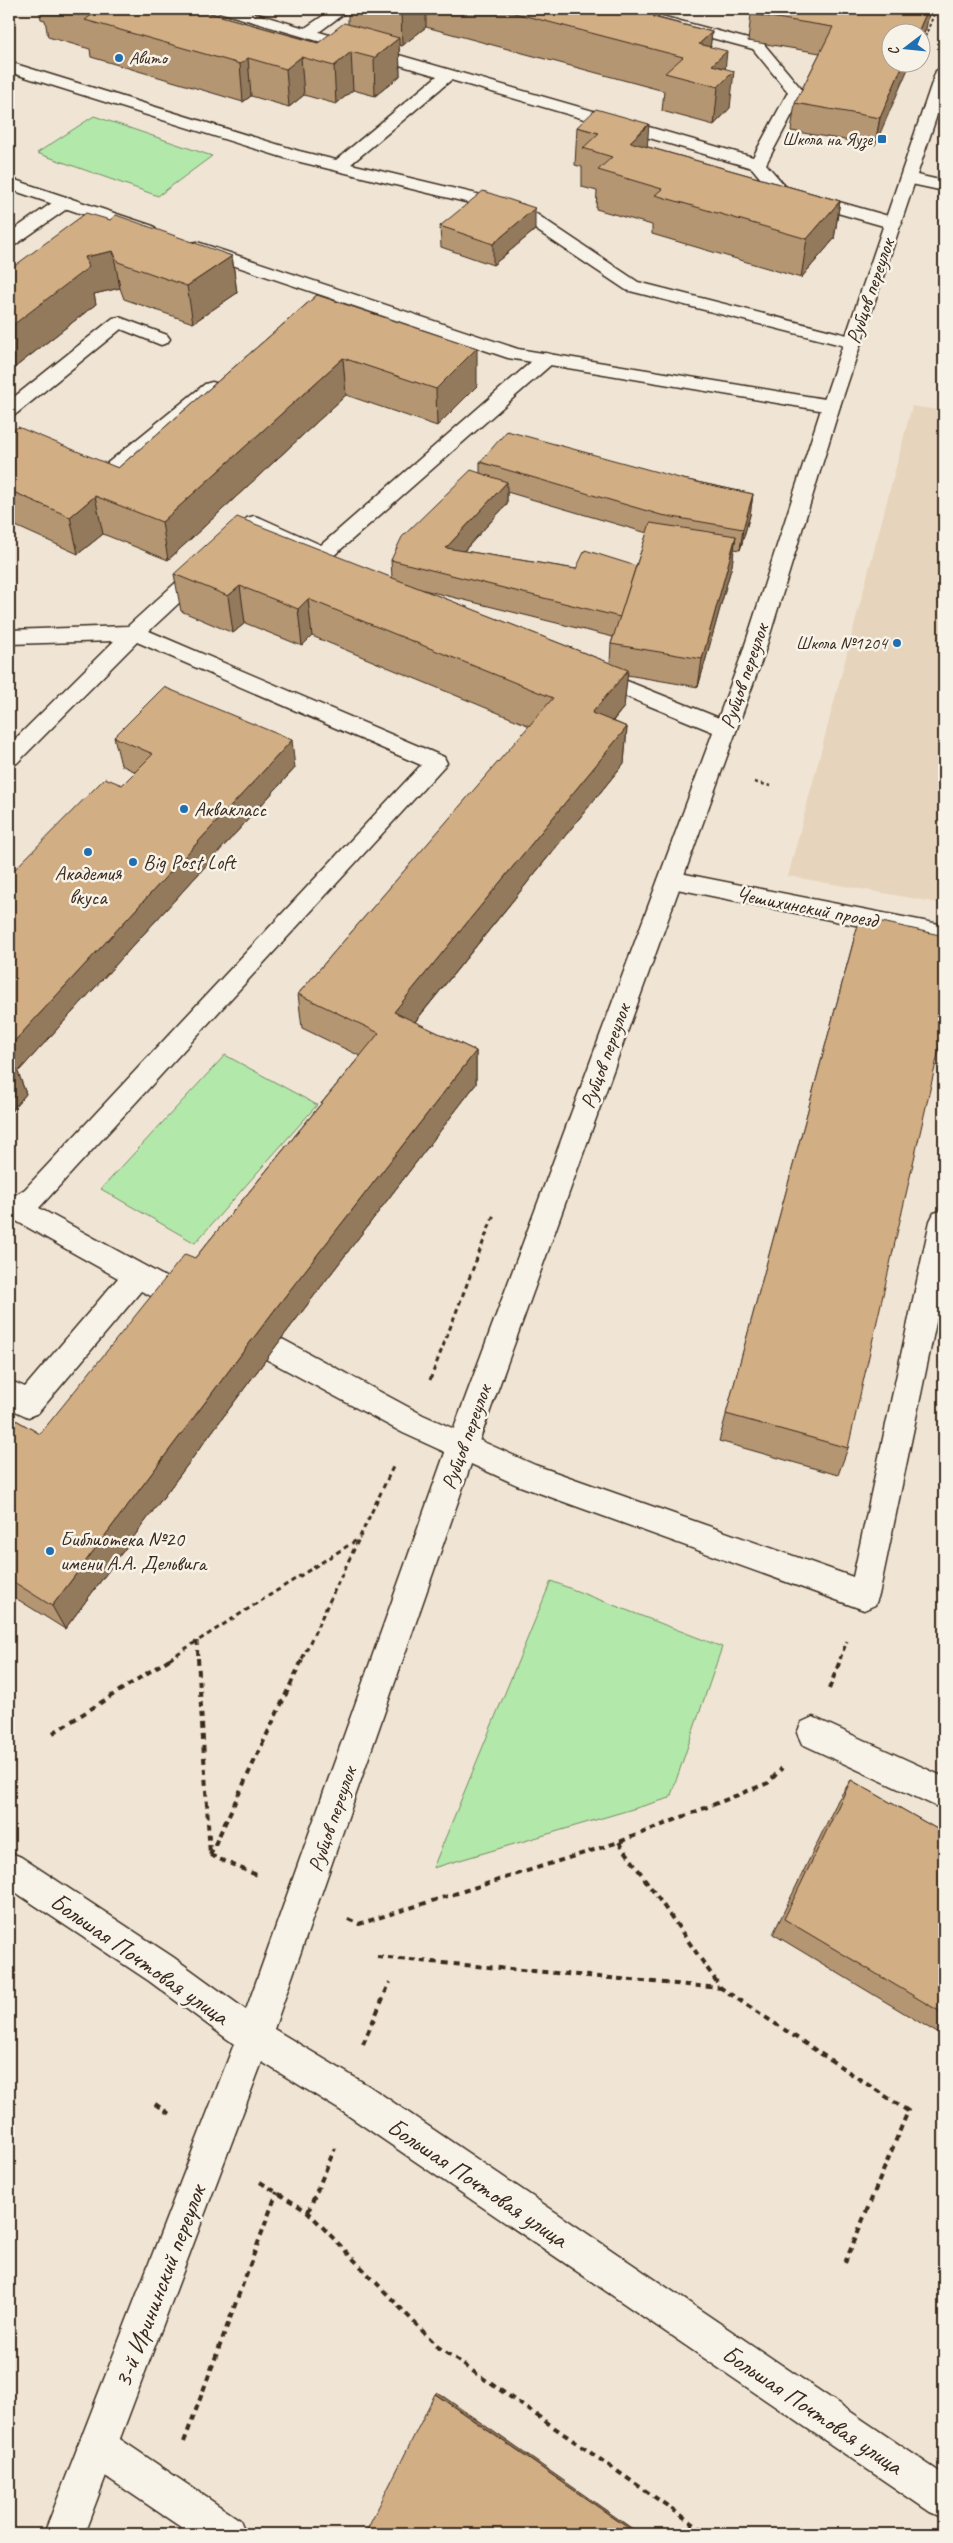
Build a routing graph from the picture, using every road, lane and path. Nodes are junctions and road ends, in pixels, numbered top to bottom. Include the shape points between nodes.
1 (224, 9) edge
2 (343, 9) edge
3 (620, 9) edge
4 (936, 9) edge
5 (930, 24) edge
6 (307, 33) junction
7 (9, 67) edge
8 (944, 72) edge
9 (448, 74) junction
10 (758, 164) junction
11 (339, 166) junction
12 (908, 178) junction
13 (9, 183) edge
14 (944, 186) edge
15 (65, 202) junction
16 (893, 223) junction
17 (160, 234) edge
18 (179, 240) edge
19 (9, 241) edge
20 (330, 292) junction
21 (314, 304) edge
22 (161, 339) dead end
23 (853, 342) junction
24 (546, 359) junction
25 (222, 379) edge
26 (831, 406) junction
27 (9, 410) edge
28 (62, 455) edge
29 (135, 633) junction
30 (9, 637) edge
31 (571, 666) edge
32 (726, 729) junction
33 (9, 758) edge
34 (670, 880) junction
35 (944, 934) edge
36 (495, 1212) dead end
37 (944, 1220) edge
38 (138, 1275) junction
39 (182, 1299) edge
40 (274, 1349) edge
41 (9, 1393) edge
42 (413, 1424) junction
43 (462, 1448) junction
44 (361, 1538) junction
45 (864, 1596) junction
46 (198, 1641) junction
47 (53, 1733) dead end
48 (813, 1733) junction
49 (944, 1794) edge
50 (619, 1842) junction
51 (9, 1869) edge
52 (358, 1924) dead end
53 (377, 1957) dead end
54 (721, 1988) junction
55 (254, 2037) junction
56 (155, 2104) dead end
57 (174, 2116) dead end
58 (260, 2182) dead end
59 (277, 2192) junction
60 (845, 2263) dead end
61 (97, 2447) junction
62 (165, 2493) junction
63 (944, 2498) edge
64 (64, 2534) edge
65 (226, 2534) edge
66 (708, 2534) edge

1 - 6 street
2 - 6 street
3 - 10 street via 758,46 796,92
4 - 5 path
6 - 9 street
7 - 11 street via 294,156
8 - 12 street, Рубцов переулок
9 - 10 street
9 - 11 street
10 - 16 street via 780,191
11 - 23 street via 517,208 632,286
12 - 14 street
12 - 16 street, Рубцов переулок
13 - 15 street
15 - 17 street
15 - 19 street
16 - 23 street, Рубцов переулок
18 - 20 street
20 - 21 street
20 - 24 street via 515,354
22 - 27 street via 119,322
23 - 26 street, Рубцов переулок
24 - 26 street
24 - 29 street via 332,560 254,522
25 - 28 street via 107,473
26 - 32 street, Рубцов переулок
29 - 30 street
29 - 33 street
29 - 38 street via 436,763 34,1197 16,1208
31 - 32 street
32 - 34 street, Рубцов переулок
34 - 35 street, Чешихинский проезд
34 - 43 street, Рубцов переулок
36 - 42 path
37 - 45 street
38 - 39 street
38 - 41 street via 28,1404
40 - 42 street
42 - 43 street
42 - 44 path
43 - 45 street via 527,1476
43 - 55 street, Рубцов переулок
44 - 46 path
44 - 46 path via 210,1855
45 - 48 path
46 - 47 path
48 - 49 street
48 - 50 path via 768,1783
50 - 52 path
50 - 54 path
51 - 55 street, Большая Почтовая улица via 161,1970
53 - 54 path
54 - 60 path via 908,2111
55 - 61 street, 3-й Ирининский переулок
55 - 63 street, Большая Почтовая улица via 364,2105
56 - 57 path
58 - 59 path
59 - 62 path
59 - 66 path via 308,2212 438,2347
61 - 62 street
61 - 64 street, 3-й Ирининский переулок
62 - 65 street

